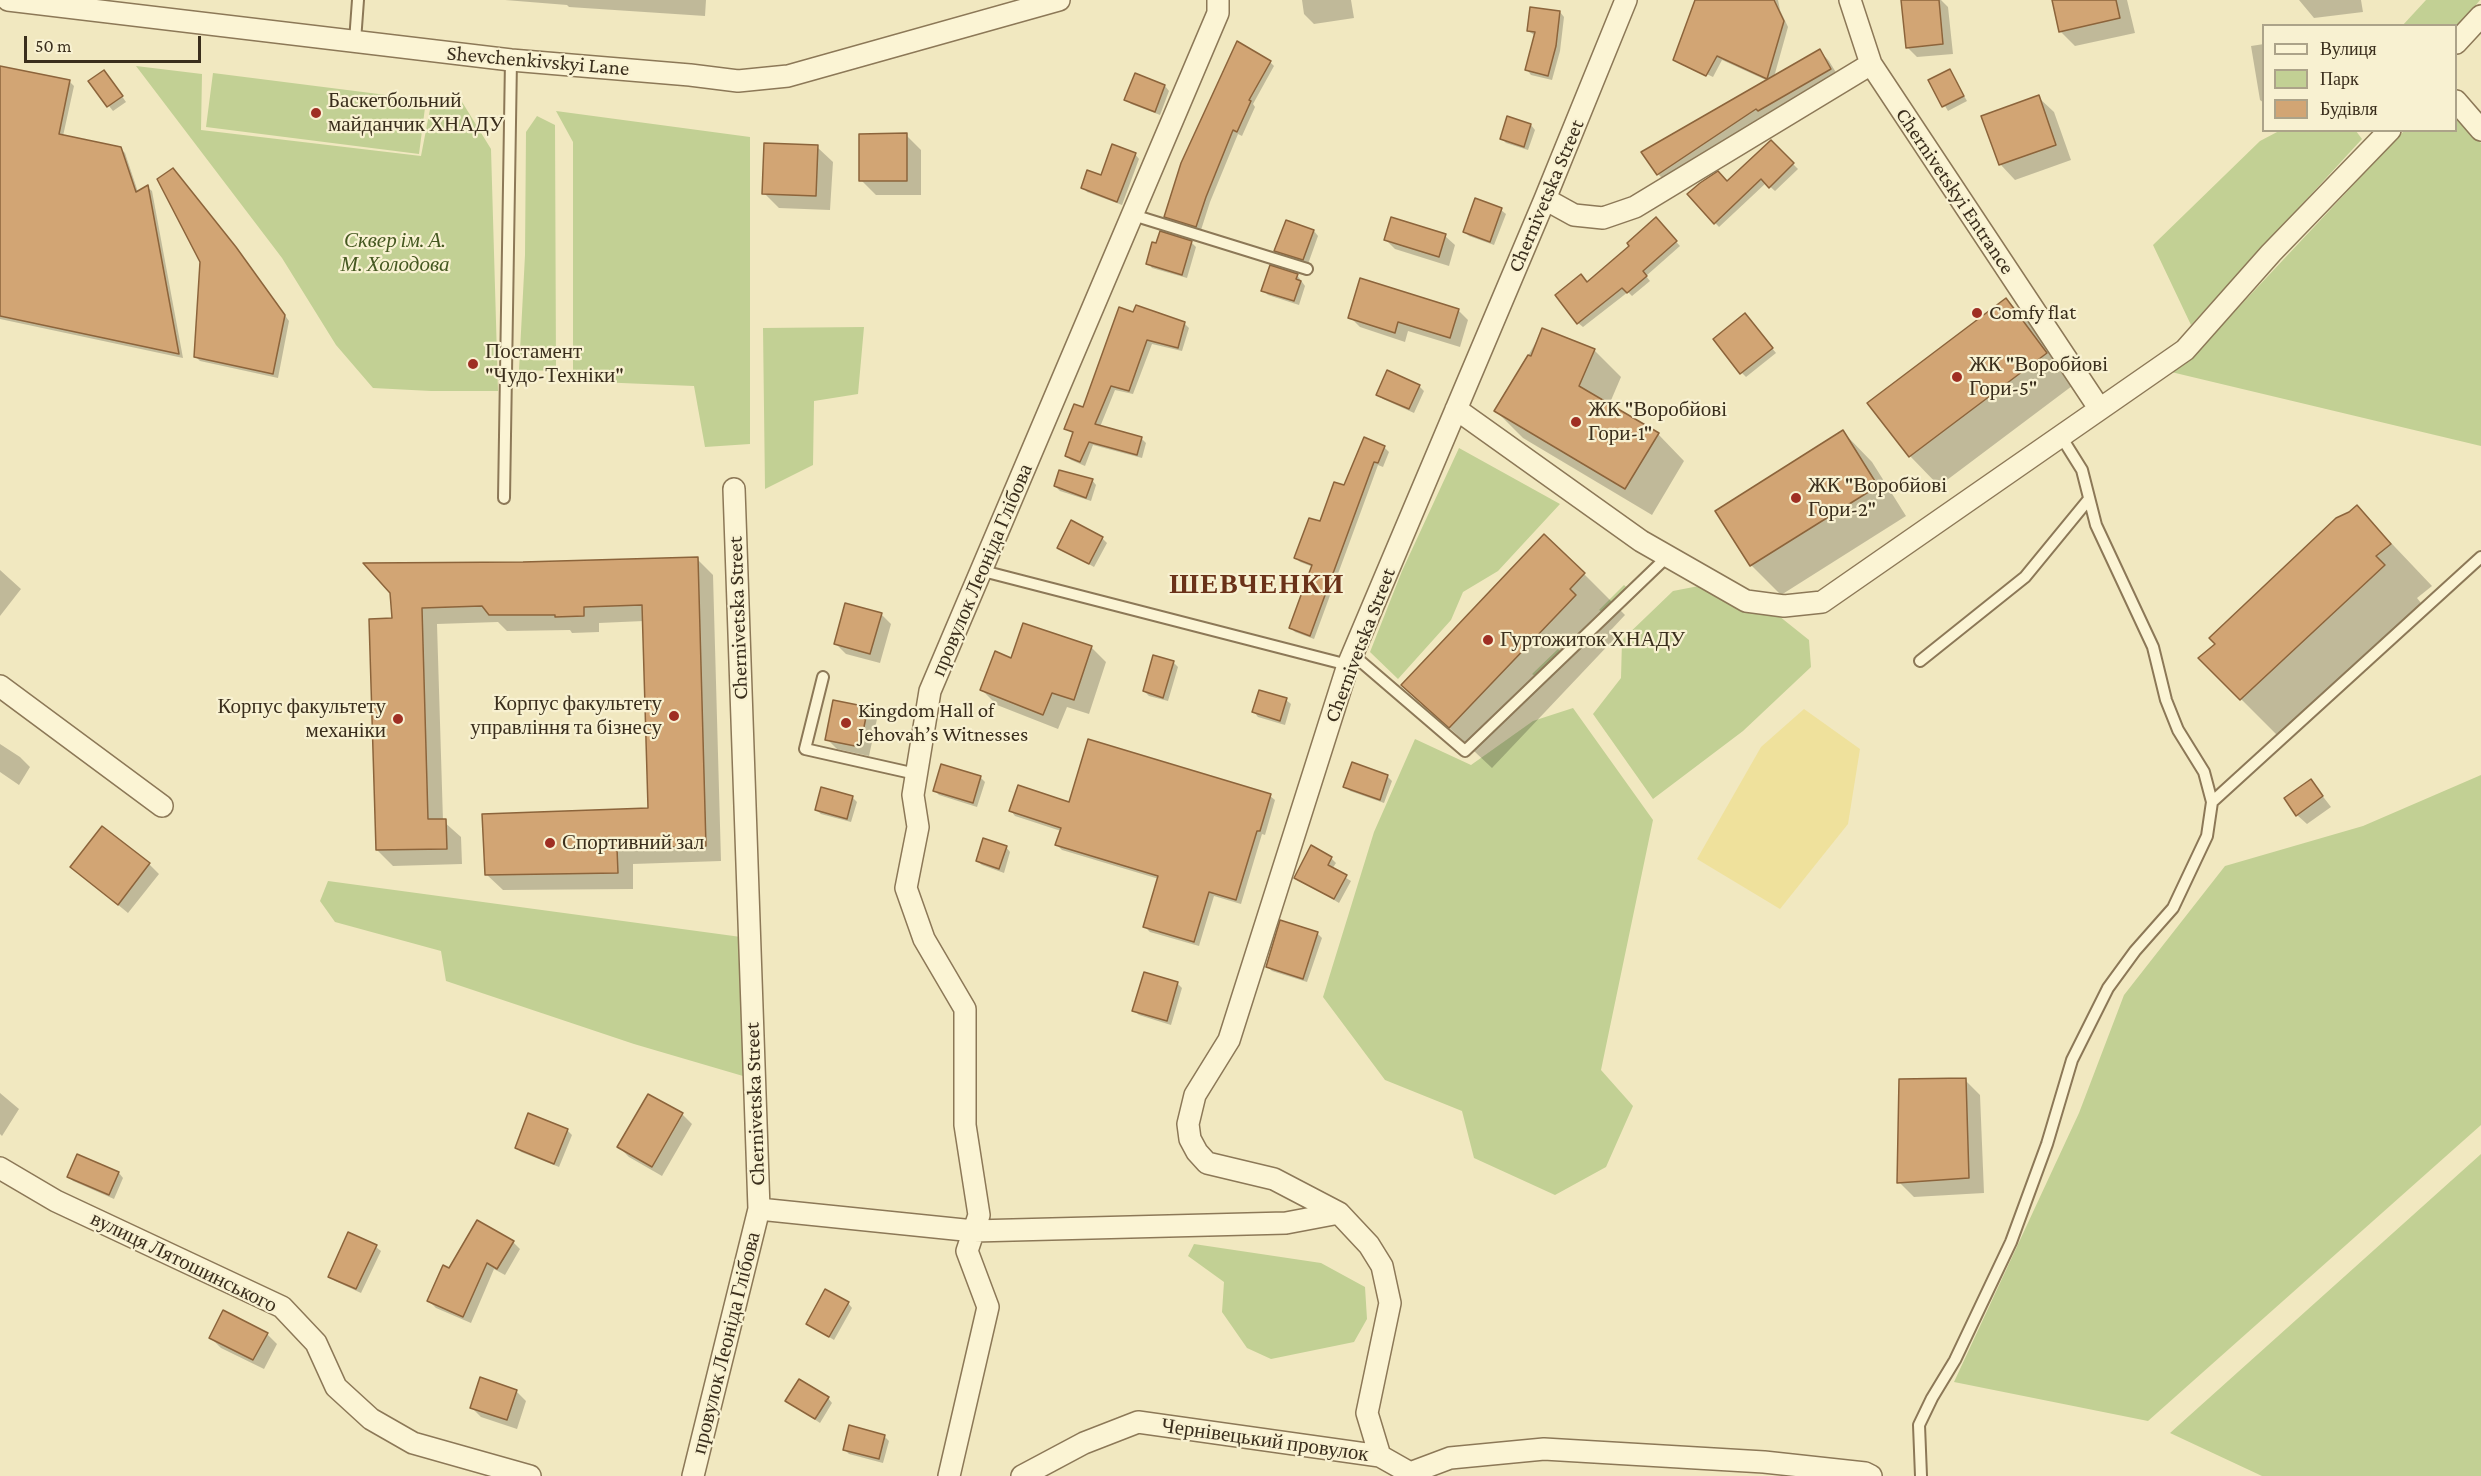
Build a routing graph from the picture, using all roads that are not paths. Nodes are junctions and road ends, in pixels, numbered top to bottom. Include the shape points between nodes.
1 (8, 0) edge
2 (358, 0) edge
3 (1059, 0) edge
4 (1218, 0) edge
5 (1626, 0) edge
6 (1850, 0) edge
7 (2481, 16) edge
8 (355, 42) junction
9 (2457, 42) edge
10 (511, 60) junction
11 (1871, 64) junction
12 (2457, 102) edge
13 (2481, 130) edge
14 (2388, 132) edge
15 (1545, 199) junction
16 (1133, 215) junction
17 (1307, 269) dead end
18 (2099, 408) junction
19 (1456, 410) junction
20 (2062, 438) junction
21 (734, 489) dead end
22 (504, 498) dead end
23 (2089, 499) junction
24 (1668, 556) junction
25 (2481, 557) edge
26 (983, 571) junction
27 (1350, 659) junction
28 (1920, 661) dead end
29 (823, 677) dead end
30 (0, 686) edge
31 (916, 774) junction
32 (2212, 802) junction
33 (162, 806) dead end
34 (0, 1168) edge
35 (759, 1209) junction
36 (1339, 1214) junction
37 (974, 1231) junction
38 (1380, 1456) junction
39 (1414, 1475) edge
40 (530, 1476) edge
41 (693, 1476) edge
42 (949, 1476) edge
43 (1022, 1476) edge
44 (1870, 1476) edge
45 (1921, 1476) edge

1 - 8 street, Shevchenkivskyi Lane
2 - 8 lane
3 - 10 street, Shevchenkivskyi Lane via 788,76 738,81
4 - 16 street, провулок Леоніда Глібова via 1218,13
5 - 15 street, Chernivetska Street
6 - 11 street, Chernivetskyi Entrance
7 - 9 street
8 - 10 street, Shevchenkivskyi Lane
10 - 22 lane
11 - 15 street via 1635,207 1603,218 1574,215
11 - 18 street, Chernivetskyi Entrance
12 - 13 street
14 - 18 street via 2271,253 2185,350
15 - 19 street, Chernivetska Street
16 - 17 lane
16 - 26 street, провулок Леоніда Глібова
18 - 20 street
19 - 24 street
19 - 27 street, Chernivetska Street
20 - 23 lane via 2082,470
20 - 24 street via 1822,602 1784,606 1746,601
21 - 35 street, Chernivetska Street
23 - 28 lane via 2025,577
23 - 32 lane via 2096,525 2153,646 2178,730 2204,772
24 - 27 lane via 1465,751
25 - 32 lane
26 - 27 lane
26 - 31 street, провулок Леоніда Глібова via 930,691
27 - 36 street, Chernivetska Street via 1229,1040 1195,1095 1188,1124 1190,1139 1207,1163 1274,1179
29 - 31 lane via 805,749
30 - 33 street
31 - 37 street, провулок Леоніда Глібова via 913,795 918,827 906,888 924,939 965,1009 965,1125 979,1215
32 - 45 lane via 2207,836 2173,908 2108,987 2072,1060 2011,1242 1919,1425
34 - 40 street, вулиця Лятошинського via 56,1201 282,1307 316,1343 336,1387 371,1419 413,1443
35 - 37 street, Chernivetska Street
35 - 41 street, провулок Леоніда Глібова
36 - 37 street, Chernivetska Street via 1286,1224
36 - 38 street, Chernivetska Street via 1369,1245 1382,1266 1390,1303 1367,1413
37 - 42 street, провулок Леоніда Глібова via 967,1251 988,1307
38 - 39 street, Чернівецький провулок
38 - 43 street, Чернівецький провулок via 1138,1422 1084,1443
39 - 44 street, Чернівецький провулок via 1450,1458 1544,1449 1764,1462

